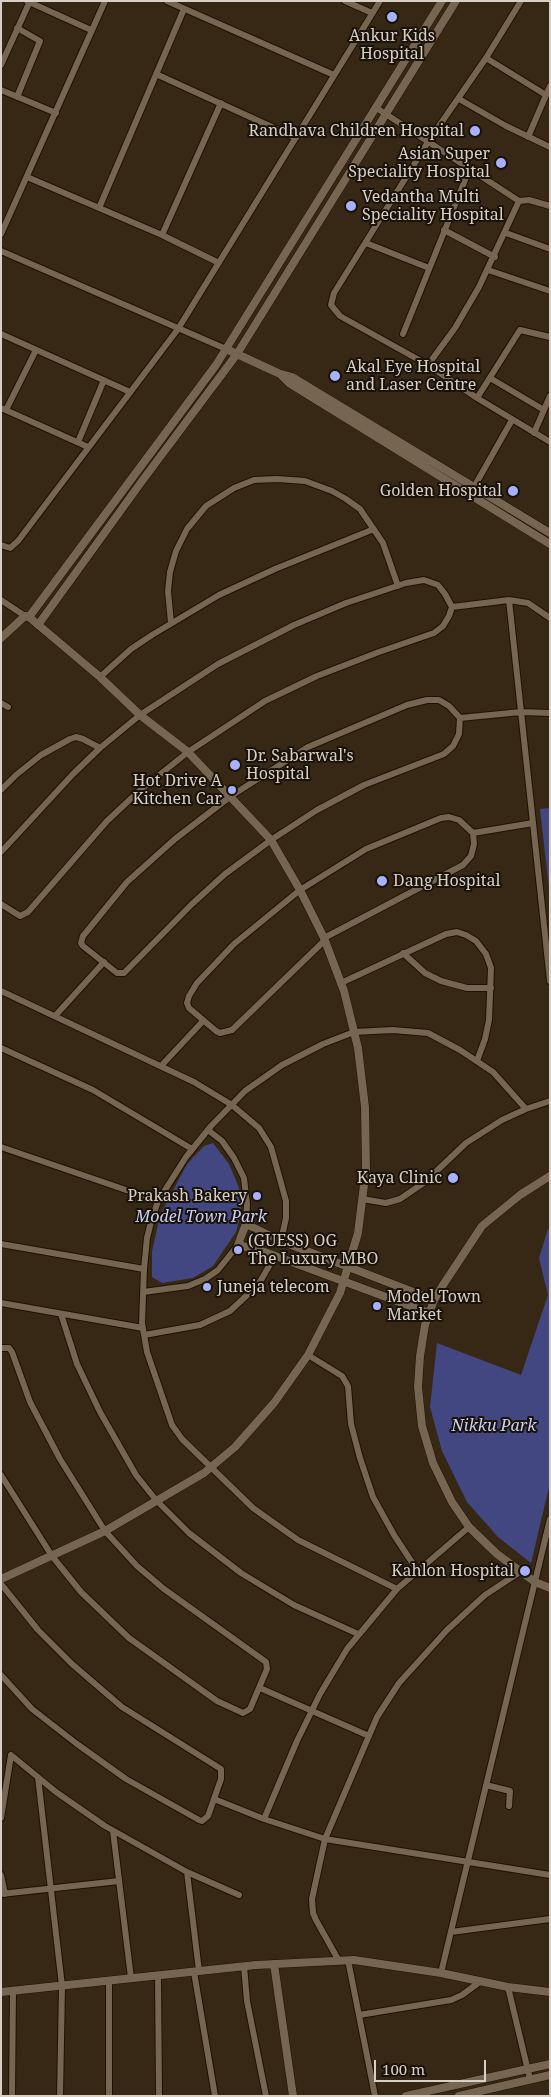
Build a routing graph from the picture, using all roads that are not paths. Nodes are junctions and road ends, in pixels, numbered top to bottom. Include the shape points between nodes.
1 (105, 1) edge
2 (167, 1) edge
3 (346, 1) edge
4 (380, 1) edge
5 (442, 1) edge
6 (456, 1) edge
7 (521, 1) edge
8 (29, 2) edge
9 (184, 9) junction
10 (372, 13) junction
11 (17, 28) junction
12 (91, 30) junction
13 (486, 58) junction
14 (1, 65) edge
15 (156, 74) junction
16 (334, 76) junction
17 (550, 86) edge
18 (1, 90) edge
19 (546, 95) junction
20 (17, 97) junction
21 (459, 99) junction
22 (221, 104) junction
23 (375, 107) junction
24 (56, 113) junction
25 (386, 114) junction
26 (296, 138) junction
27 (528, 138) junction
28 (428, 142) junction
29 (550, 147) edge
30 (469, 170) junction
31 (27, 177) junction
32 (519, 201) junction
33 (550, 206) edge
34 (99, 208) junction
35 (444, 230) junction
36 (506, 233) junction
37 (1, 234) edge
38 (162, 235) junction
39 (366, 242) junction
40 (550, 248) edge
41 (1, 251) edge
42 (495, 257) junction
43 (219, 263) junction
44 (429, 268) junction
45 (488, 270) junction
46 (550, 291) edge
47 (178, 329) junction
48 (1, 334) edge
49 (403, 334) dead end
50 (550, 338) edge
51 (226, 349) junction
52 (36, 350) junction
53 (237, 354) junction
54 (428, 364) junction
55 (278, 373) junction
56 (490, 378) junction
57 (104, 380) junction
58 (130, 392) junction
59 (550, 396) edge
60 (477, 398) junction
61 (4, 409) edge
62 (544, 410) junction
63 (512, 420) junction
64 (534, 433) junction
65 (78, 442) junction
66 (550, 442) edge
67 (88, 447) junction
68 (474, 487) junction
69 (374, 529) junction
70 (550, 533) edge
71 (550, 544) edge
72 (1, 545) edge
73 (398, 586) junction
74 (1, 600) edge
75 (509, 600) junction
76 (452, 607) junction
77 (27, 617) junction
78 (550, 618) edge
79 (171, 623) junction
80 (38, 625) junction
81 (1, 638) edge
82 (100, 677) junction
83 (1, 702) edge
84 (8, 707) dead end
85 (521, 712) junction
86 (550, 713) edge
87 (140, 715) junction
88 (460, 718) junction
89 (100, 748) junction
90 (188, 752) junction
91 (1, 790) edge
92 (231, 796) junction
93 (533, 823) junction
94 (473, 833) junction
95 (271, 840) junction
96 (1, 852) edge
97 (300, 890) junction
98 (1, 904) edge
99 (324, 939) junction
100 (404, 953) junction
101 (104, 962) junction
102 (550, 980) edge
103 (341, 983) junction
104 (491, 988) junction
105 (1, 991) edge
106 (56, 1016) junction
107 (203, 1021) junction
108 (354, 1032) junction
109 (1, 1048) edge
110 (477, 1061) junction
111 (161, 1066) junction
112 (550, 1102) edge
113 (232, 1105) junction
114 (526, 1109) junction
115 (208, 1130) junction
116 (1, 1147) edge
117 (192, 1149) junction
118 (550, 1176) edge
119 (362, 1199) junction
120 (158, 1201) junction
121 (246, 1224) junction
122 (281, 1241) junction
123 (1, 1244) edge
124 (238, 1245) junction
125 (275, 1256) junction
126 (349, 1266) junction
127 (144, 1269) junction
128 (344, 1281) junction
129 (143, 1292) junction
130 (434, 1300) junction
131 (1, 1303) edge
132 (429, 1313) junction
133 (61, 1314) junction
134 (144, 1331) junction
135 (1, 1348) edge
136 (308, 1355) junction
137 (211, 1468) junction
138 (1, 1475) edge
139 (156, 1500) junction
140 (550, 1519) edge
141 (469, 1527) junction
142 (105, 1531) junction
143 (52, 1556) junction
144 (417, 1570) junction
145 (520, 1572) junction
146 (1, 1579) edge
147 (535, 1582) junction
148 (1, 1584) edge
149 (550, 1588) edge
150 (397, 1589) junction
151 (358, 1634) junction
152 (1, 1675) edge
153 (260, 1688) junction
154 (311, 1711) junction
155 (369, 1736) junction
156 (5, 1774) edge
157 (38, 1777) junction
158 (486, 1785) junction
159 (214, 1798) junction
160 (509, 1806) dead end
161 (1, 1818) edge
162 (264, 1819) junction
163 (113, 1831) junction
164 (326, 1839) junction
165 (466, 1863) junction
166 (187, 1872) junction
167 (1, 1875) edge
168 (550, 1875) edge
169 (119, 1881) junction
170 (51, 1889) junction
171 (3, 1894) edge
172 (239, 1895) dead end
173 (550, 1920) edge
174 (451, 1932) junction
175 (348, 1960) junction
176 (339, 1961) junction
177 (274, 1964) junction
178 (244, 1966) junction
179 (196, 1971) junction
180 (442, 1973) junction
181 (158, 1975) junction
182 (131, 1978) junction
183 (109, 1981) junction
184 (481, 1981) junction
185 (62, 1986) junction
186 (508, 1987) junction
187 (13, 1991) junction
188 (1, 1992) edge
189 (550, 1992) edge
190 (359, 2015) junction
191 (550, 2064) edge
192 (528, 2069) junction
193 (550, 2075) edge
194 (530, 2079) junction
195 (12, 2096) edge
196 (60, 2096) edge
197 (109, 2096) edge
198 (159, 2096) edge
199 (215, 2096) edge
200 (266, 2096) edge
201 (293, 2096) edge
202 (375, 2096) edge
203 (406, 2096) edge
204 (459, 2096) edge

1 - 12 street
2 - 9 street
3 - 10 street
4 - 10 street
5 - 23 street
6 - 25 street
7 - 13 street
8 - 11 street
8 - 12 street
9 - 15 street
9 - 16 street
10 - 16 street
11 - 14 street
11 - 20 street via 40,41
12 - 24 street
13 - 19 street
13 - 21 street
15 - 22 street
15 - 34 street
16 - 26 street
17 - 19 street
18 - 20 street
19 - 27 street
20 - 24 street
21 - 27 street
21 - 28 street
22 - 26 street
22 - 38 street
23 - 25 street
23 - 51 street
24 - 31 street
25 - 28 street
25 - 53 street
26 - 43 street
27 - 29 street
28 - 30 street
28 - 39 street
30 - 32 street
30 - 35 street
31 - 34 street
31 - 37 street
32 - 33 street via 529,200
32 - 36 street
34 - 38 street
35 - 42 street
35 - 44 street
36 - 40 street
36 - 42 street
38 - 43 street
39 - 44 street
39 - 54 street via 334,293 331,306 340,316
41 - 47 street
42 - 45 street
43 - 47 street
44 - 49 street
45 - 46 street
45 - 54 street via 463,315
47 - 51 street
47 - 58 street
48 - 52 street
50 - 56 street via 520,330
51 - 53 street
51 - 77 street
52 - 57 street
52 - 61 street
53 - 55 street
53 - 80 street
54 - 60 street
55 - 68 street via 292,377
55 - 71 street via 289,383
56 - 60 street
56 - 62 street
57 - 58 street
57 - 65 street
58 - 67 street
59 - 62 street
60 - 63 street
61 - 65 street
62 - 64 street
63 - 64 street
63 - 68 street
64 - 66 street
65 - 67 street
67 - 72 street via 15,546
68 - 70 street
69 - 73 street
69 - 79 street via 275,569 219,595
69 - 79 street via 360,509 346,499 304,481 254,480 234,488 206,506 187,529 176,551 168,591
73 - 76 street via 424,580 438,585
73 - 87 street via 294,625 218,664
74 - 77 street
75 - 76 street
75 - 78 street via 528,603
75 - 85 street
76 - 90 street via 443,626 434,633 317,676 265,701
77 - 80 street
77 - 81 street
79 - 82 street via 131,649
80 - 82 street
82 - 87 street
83 - 84 street
85 - 86 street
85 - 88 street
85 - 93 street
87 - 89 street
87 - 90 street
88 - 92 street via 439,700 408,704 308,747
88 - 95 street via 459,734 444,754 364,785 316,810
89 - 91 street via 83,739 70,739 41,755
89 - 96 street
90 - 92 street
90 - 98 street via 106,821 28,912 20,916
92 - 95 street
92 - 101 street via 175,838 127,882 83,936 83,946
93 - 94 street
93 - 102 street
94 - 97 street via 459,820 441,818 366,850
94 - 99 street via 471,856 464,865
95 - 97 street
95 - 101 street via 225,874 192,904 128,971 118,973
97 - 99 street
97 - 107 street via 234,944 197,984 187,1003
99 - 103 street
99 - 107 street via 232,1030 220,1032
100 - 103 street
100 - 104 street via 425,973 441,981 467,988
100 - 104 street via 446,934 457,932 466,935 476,941 486,954
101 - 106 street
103 - 108 street
104 - 110 street via 489,1020
105 - 106 street
106 - 111 street
107 - 111 street
108 - 110 street via 393,1030 428,1033
108 - 113 street via 282,1065
108 - 119 street via 365,1107 366,1169
109 - 117 street via 93,1090
110 - 114 street via 493,1072
111 - 113 street
112 - 114 street
113 - 115 street
113 - 122 street via 259,1128 271,1147 286,1201
114 - 119 street via 466,1143 425,1182 400,1199 386,1203
115 - 117 street
115 - 121 street via 222,1141 244,1178 248,1204
116 - 120 street
117 - 120 street
118 - 130 street via 482,1226
119 - 126 street via 358,1233
120 - 127 street via 147,1238
121 - 122 street
121 - 124 street
122 - 126 street
123 - 127 street
124 - 125 street
124 - 129 street via 218,1270 205,1279 188,1286
125 - 128 street
125 - 134 street via 258,1285 230,1311 200,1325
126 - 128 street
126 - 130 street
127 - 129 street
128 - 132 street
128 - 136 street
129 - 134 street
130 - 132 street
131 - 133 street
132 - 141 street via 419,1364 422,1426 432,1462
133 - 134 street
133 - 139 street via 76,1364 100,1412 136,1475
134 - 137 street via 147,1352 172,1425
135 - 142 street via 9,1348 12,1352 30,1402 60,1459
136 - 137 street via 235,1448
136 - 144 street via 345,1381 360,1458 373,1497
137 - 139 street
137 - 150 street via 253,1508 298,1540
138 - 143 street
139 - 142 street
139 - 151 street via 189,1533 241,1573 294,1605
140 - 147 street
141 - 144 street
141 - 145 street
142 - 143 street
142 - 153 street via 137,1566 164,1589 263,1658 267,1669
143 - 146 street
143 - 153 street via 81,1592 129,1638 216,1701 243,1713 250,1710
144 - 150 street
145 - 147 street
145 - 155 street via 485,1596 447,1630 399,1683
147 - 149 street
147 - 158 street
148 - 159 street via 38,1630 122,1707 221,1769
150 - 151 street
151 - 154 street
152 - 159 street via 32,1709 126,1779 198,1820 208,1816
153 - 154 street
154 - 155 street
154 - 162 street
155 - 164 street
156 - 157 street via 11,1756
156 - 161 street
157 - 163 street
157 - 170 street
158 - 160 street via 510,1791
158 - 165 street
159 - 162 street
162 - 164 street
163 - 166 street
163 - 169 street
164 - 165 street
164 - 176 street via 312,1899 313,1913
165 - 168 street
165 - 174 street
166 - 172 street
166 - 179 street
167 - 171 street
169 - 170 street
169 - 182 street
170 - 171 street
170 - 185 street
173 - 174 street
174 - 180 street
175 - 176 street
175 - 180 street
175 - 190 street
176 - 177 street
177 - 178 street
177 - 201 street
178 - 179 street
178 - 200 street via 247,2000
179 - 181 street
179 - 199 street
180 - 184 street
181 - 182 street
181 - 198 street
182 - 183 street
183 - 185 street
183 - 197 street
184 - 186 street
184 - 190 street via 451,2000
185 - 187 street
185 - 196 street
186 - 189 street
186 - 192 street
187 - 188 street
187 - 195 street
190 - 202 street
191 - 192 street
192 - 194 street
192 - 203 street
193 - 194 street
194 - 204 street

